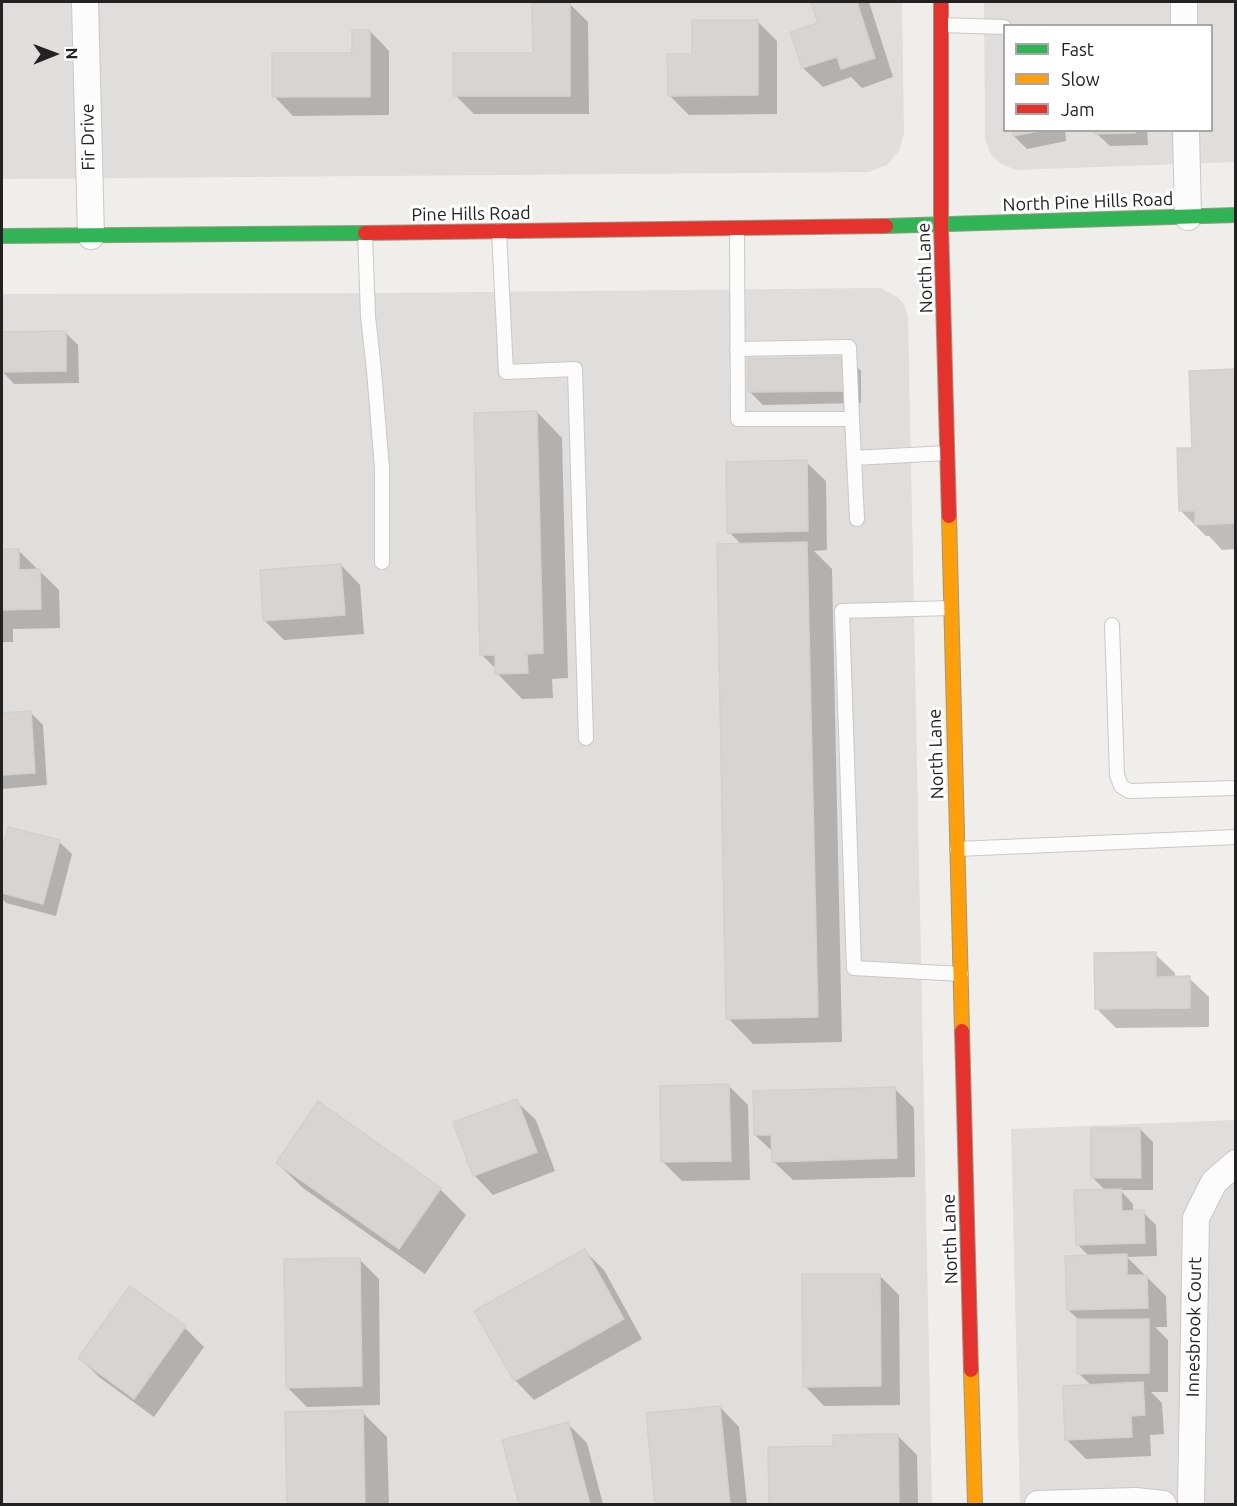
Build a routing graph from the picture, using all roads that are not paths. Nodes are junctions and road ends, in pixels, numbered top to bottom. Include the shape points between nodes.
1 (85, 2) edge
2 (940, 2) edge
3 (1184, 2) edge
4 (1184, 24) edge
5 (941, 25) junction
6 (1003, 27) edge
7 (1186, 132) edge
8 (1236, 215) edge
9 (1188, 217) junction
10 (941, 225) junction
11 (736, 228) junction
12 (499, 231) junction
13 (364, 233) junction
14 (2, 236) edge
15 (91, 236) junction
16 (737, 349) junction
17 (852, 419) junction
18 (947, 453) junction
19 (854, 458) junction
20 (857, 519) dead end
21 (382, 562) dead end
22 (951, 608) junction
23 (1112, 625) dead end
24 (586, 738) dead end
25 (1236, 788) edge
26 (1236, 837) edge
27 (957, 849) junction
28 (961, 974) junction
29 (1236, 1163) edge
30 (975, 1504) edge
31 (1038, 1504) edge
32 (1163, 1504) edge
33 (1191, 1504) edge

1 - 15 street, Fir Drive
2 - 5 street, North Lane
3 - 4 street
5 - 6 lane
5 - 10 street, North Lane
7 - 9 street
8 - 9 street, North Pine Hills Road
9 - 10 street, North Pine Hills Road
10 - 11 street, Pine Hills Road
10 - 18 street, North Lane
11 - 12 street, Pine Hills Road
11 - 16 lane
12 - 13 street, Pine Hills Road
12 - 24 lane via 506,372 575,369
13 - 15 street, Pine Hills Road
13 - 21 lane via 382,468
14 - 15 street, Pine Hills Road
16 - 17 lane via 738,419
16 - 17 lane via 849,347
17 - 19 lane
18 - 19 lane
18 - 22 street, North Lane
19 - 20 lane
22 - 27 street, North Lane
22 - 28 lane via 842,611 854,968
23 - 25 lane via 1117,775 1121,786 1129,791
26 - 27 lane
27 - 28 street, North Lane
28 - 30 street, North Lane
29 - 33 street, Innesbrook Court via 1214,1182 1196,1218
31 - 32 street

